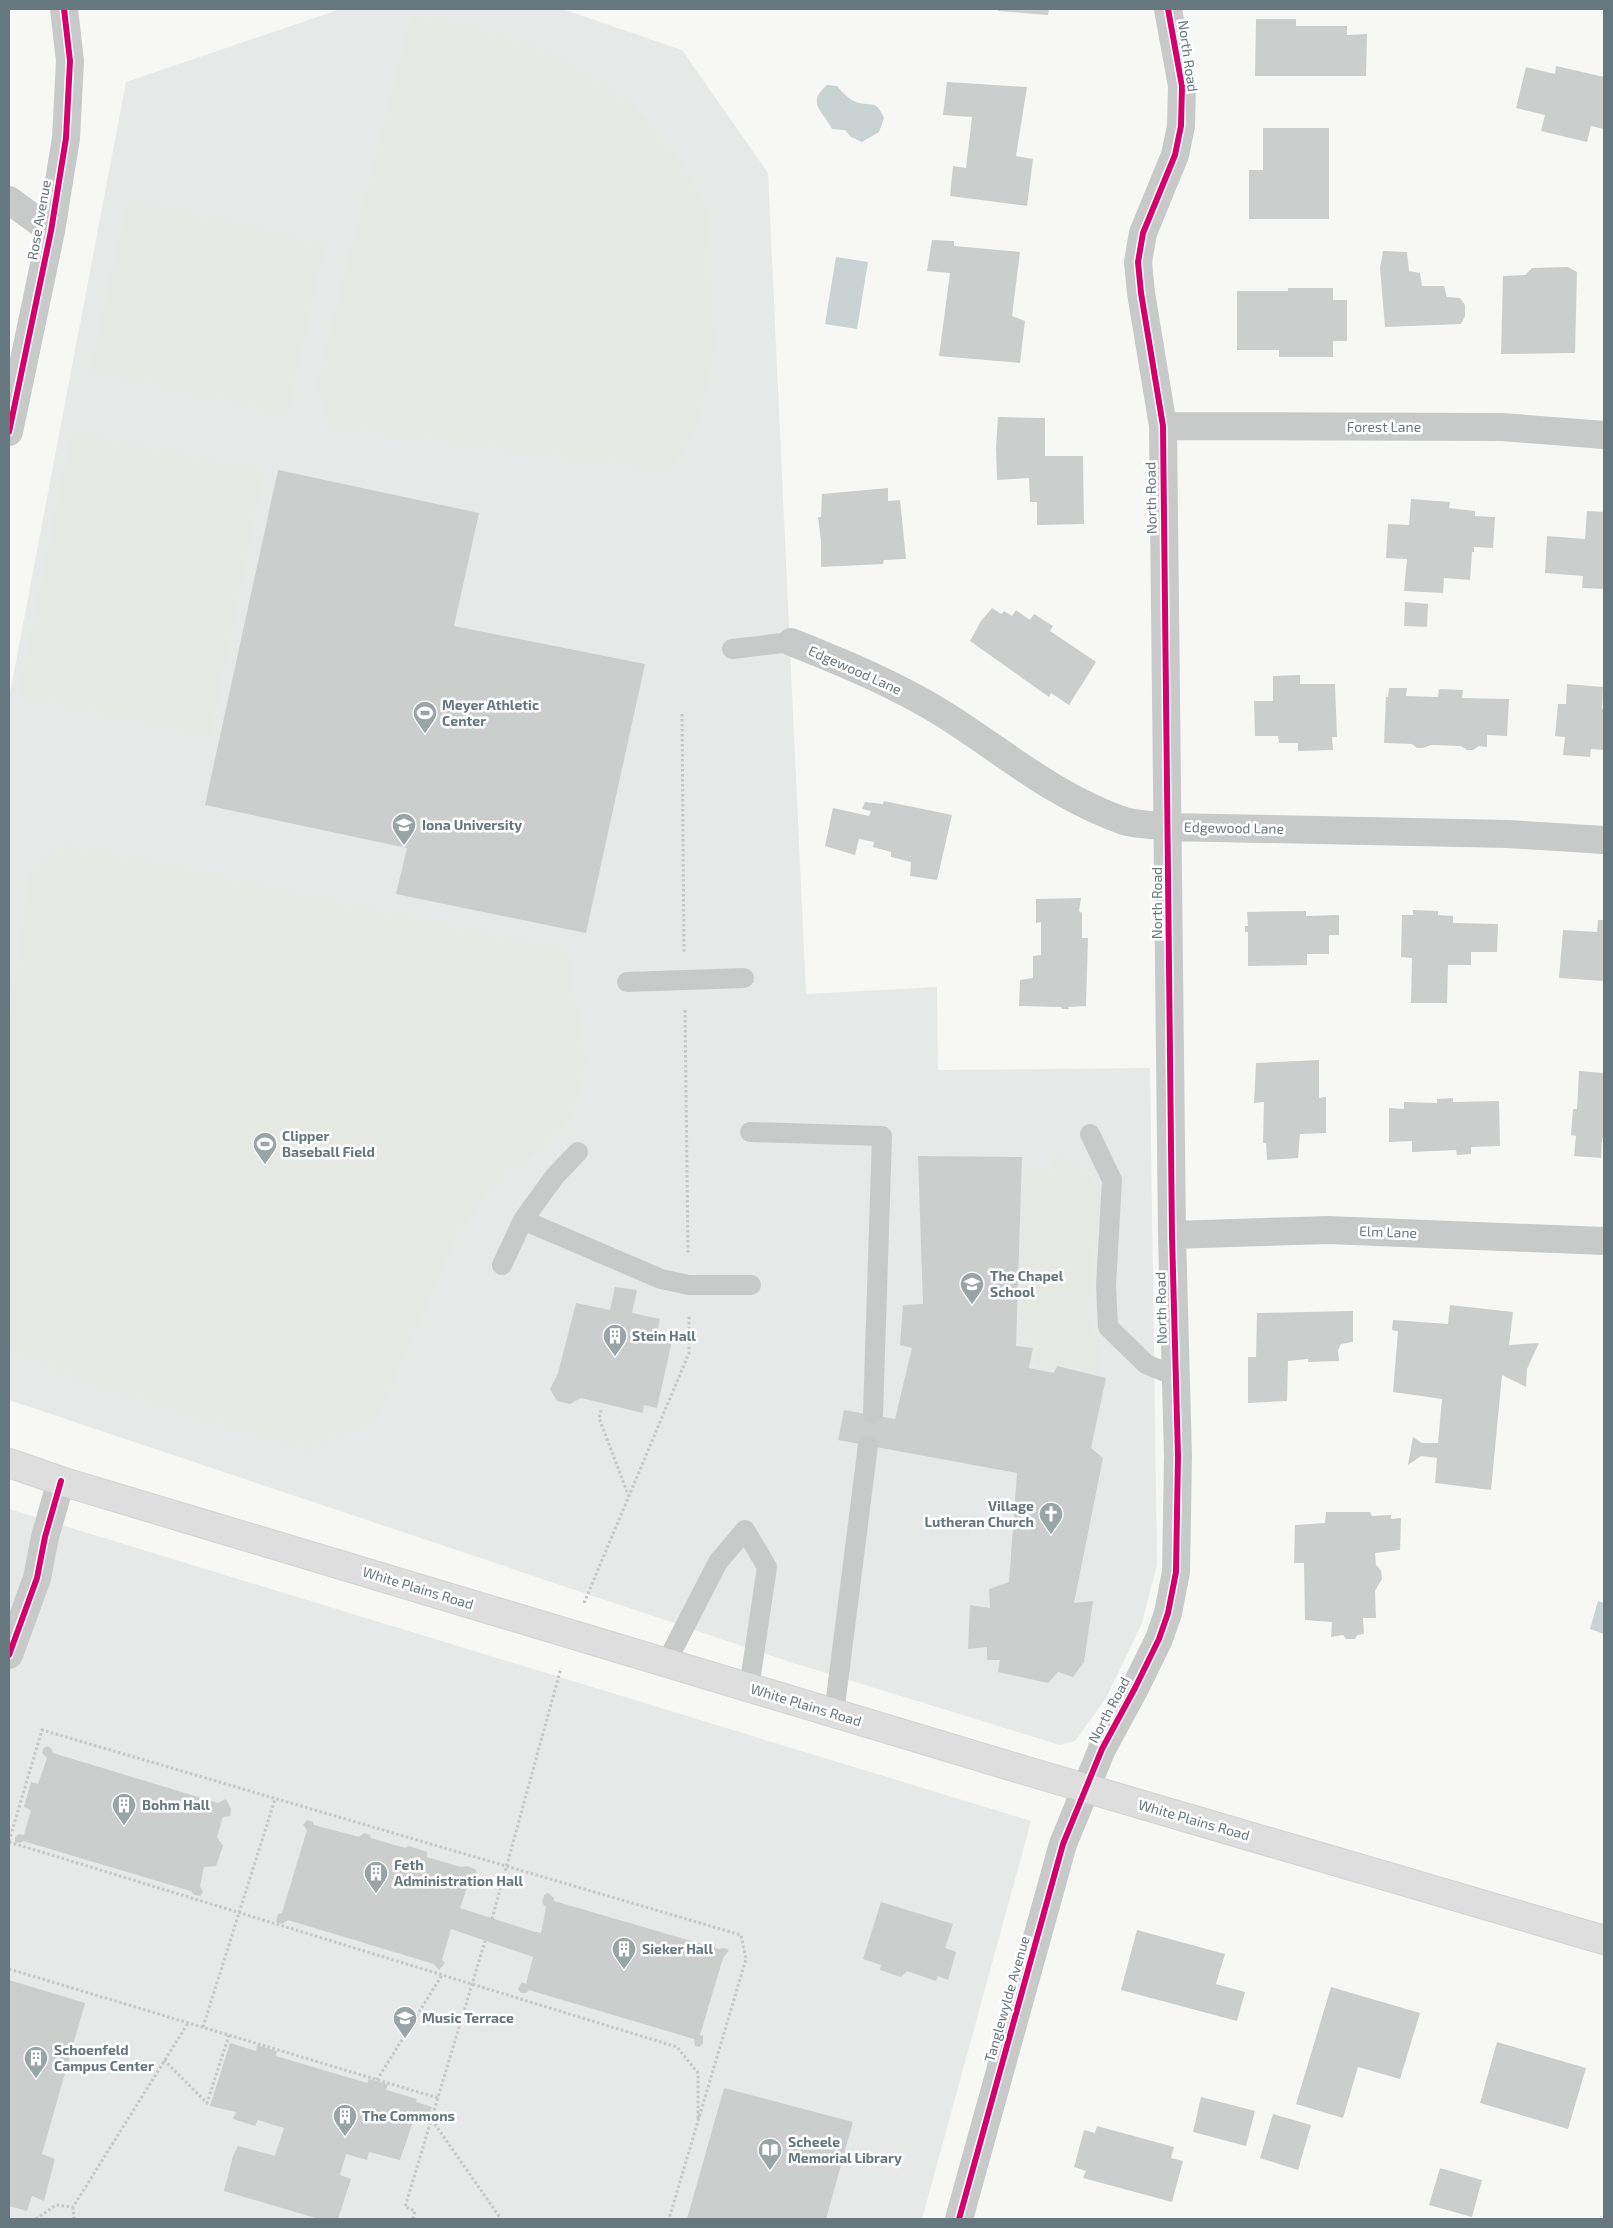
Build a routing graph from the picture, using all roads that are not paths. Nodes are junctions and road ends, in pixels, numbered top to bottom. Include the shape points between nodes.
1 (64, 9) edge
2 (1168, 9) edge
3 (9, 200) edge
4 (51, 231) junction
5 (1163, 426) junction
6 (9, 432) edge
7 (1604, 435) edge
8 (791, 642) joint
9 (732, 649) dead end
10 (1169, 827) junction
11 (1604, 840) edge
12 (744, 978) dead end
13 (627, 982) dead end
14 (750, 1132) dead end
15 (1090, 1134) dead end
16 (578, 1152) dead end
17 (523, 1220) junction
18 (1172, 1235) junction
19 (1604, 1241) edge
20 (502, 1264) dead end
21 (751, 1285) dead end
22 (1175, 1376) junction
23 (873, 1414) dead end
24 (868, 1445) dead end
25 (9, 1463) edge
26 (62, 1481) junction
27 (9, 1655) edge
28 (666, 1663) junction
29 (749, 1688) junction
30 (834, 1714) junction
31 (1086, 1788) junction
32 (1604, 1940) edge
33 (959, 2219) edge

1 - 4 street, Rose Avenue via 70,61 66,138
2 - 5 street, North Road via 1182,86 1181,126 1175,155 1142,233 1138,262 1140,294
3 - 4 street
4 - 6 street, Rose Avenue
5 - 7 street, Forest Lane via 1502,427
5 - 10 street, North Road
8 - 9 lane
8 - 10 street, Edgewood Lane via 906,692 946,715 1038,780 1085,804 1126,822
10 - 11 street, Edgewood Lane via 1508,834
10 - 18 street, North Road
12 - 13 lane
14 - 23 lane via 882,1136
15 - 22 lane via 1112,1180 1106,1285 1108,1327 1146,1364
16 - 17 lane via 555,1176
17 - 20 lane
17 - 21 lane via 661,1279 689,1285
18 - 19 street, Elm Lane via 1328,1230
18 - 22 street, North Road
22 - 31 street, North Road via 1178,1456 1176,1572 1168,1613 1136,1688 1102,1749
24 - 30 lane
25 - 26 main road, White Plains Road
26 - 27 street via 37,1578
26 - 28 main road, White Plains Road
28 - 29 main road, White Plains Road
28 - 29 lane via 718,1562 746,1530 767,1567
29 - 30 main road, White Plains Road
30 - 31 main road, White Plains Road
31 - 32 main road, White Plains Road
31 - 33 street, Tanglewylde Avenue via 1063,1844

